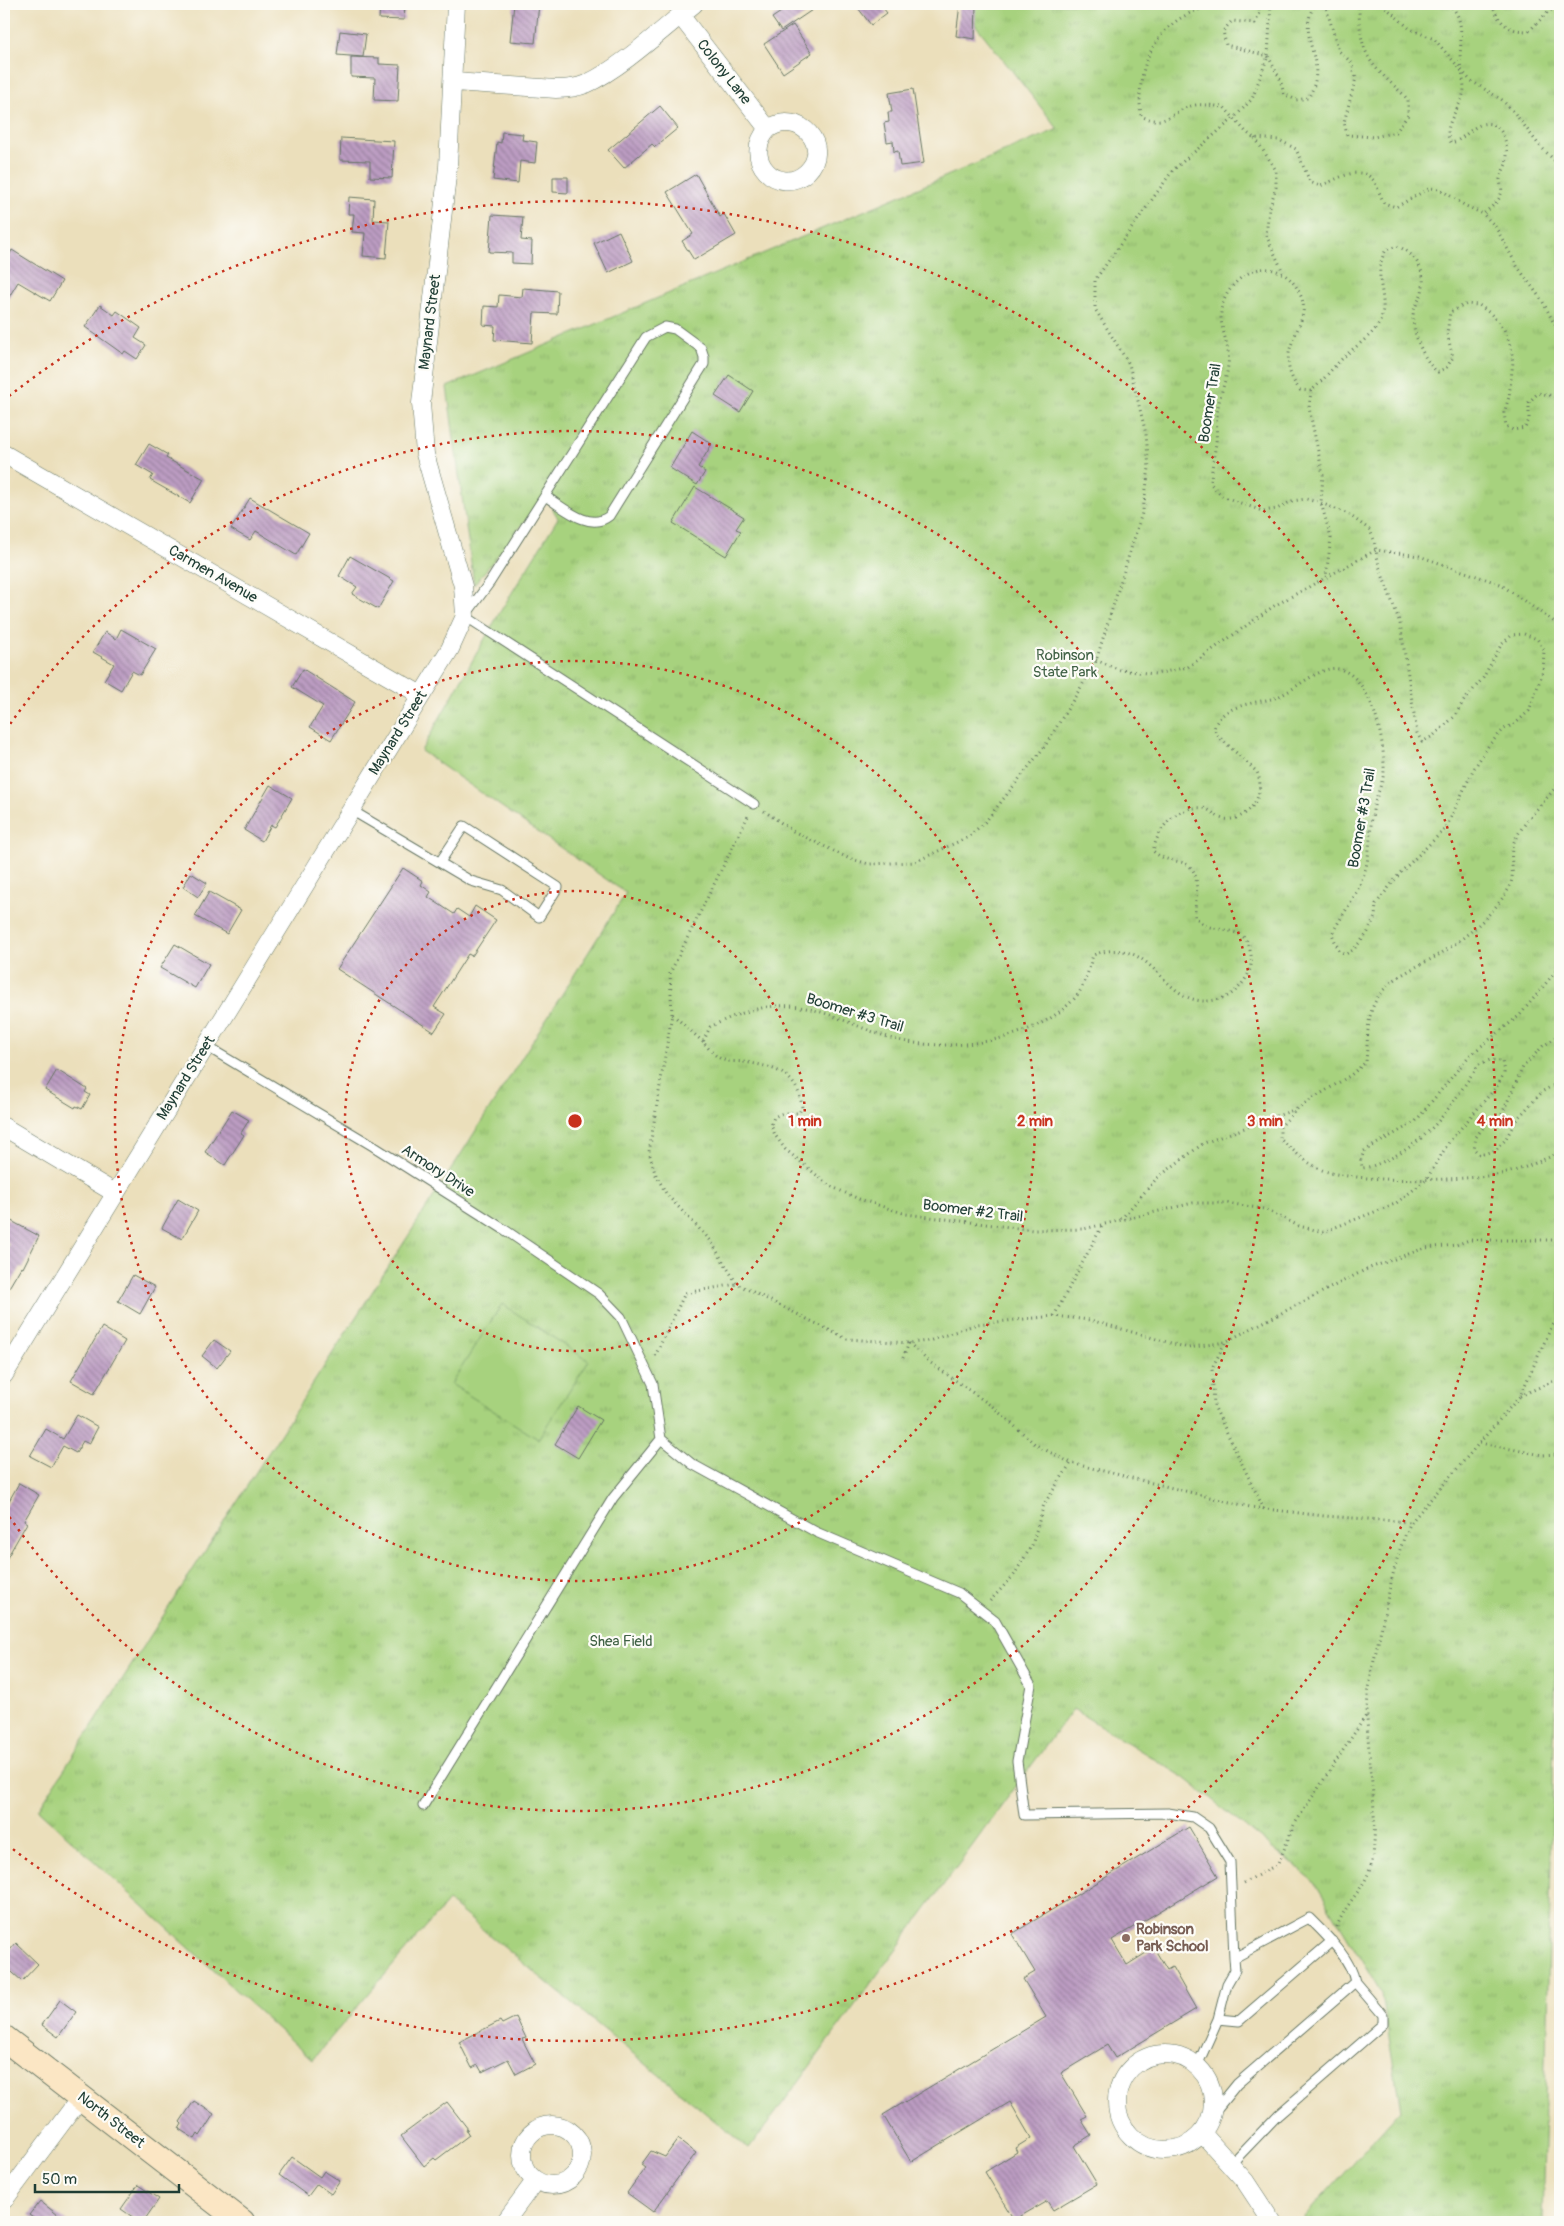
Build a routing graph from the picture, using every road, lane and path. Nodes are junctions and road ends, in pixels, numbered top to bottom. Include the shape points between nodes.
1 (456, 4) edge
2 (694, 4) edge
3 (1213, 4) edge
4 (1258, 4) edge
5 (1271, 4) edge
6 (1315, 4) edge
7 (1325, 4) edge
8 (1360, 4) edge
9 (1382, 4) edge
10 (1448, 4) edge
11 (1492, 4) edge
12 (1560, 6) edge
13 (680, 15) junction
14 (1268, 56) junction
15 (1461, 69) junction
16 (454, 82) junction
17 (1234, 118) junction
18 (768, 129) dead end
19 (1254, 138) junction
20 (1560, 166) edge
21 (1483, 214) junction
22 (1282, 272) junction
23 (1560, 335) edge
24 (1311, 391) junction
25 (1560, 397) edge
26 (4, 454) edge
27 (545, 496) junction
28 (1321, 503) junction
29 (1376, 550) junction
30 (1326, 576) junction
31 (465, 616) junction
32 (1560, 626) edge
33 (1096, 660) junction
34 (422, 695) junction
35 (1560, 782) edge
36 (754, 804) junction
37 (351, 810) junction
38 (440, 862) junction
39 (1560, 966) edge
40 (672, 1014) junction
41 (1560, 1035) edge
42 (703, 1042) junction
43 (206, 1046) junction
44 (1560, 1082) edge
45 (1299, 1107) junction
46 (4, 1127) edge
47 (1560, 1152) edge
48 (1426, 1180) junction
49 (116, 1193) junction
50 (1121, 1219) junction
51 (1102, 1226) junction
52 (1560, 1240) edge
53 (736, 1284) junction
54 (1560, 1314) edge
55 (1054, 1316) junction
56 (1225, 1342) junction
57 (909, 1343) junction
58 (903, 1358) dead end
59 (646, 1372) junction
60 (4, 1375) edge
61 (1560, 1378) edge
62 (1520, 1396) junction
63 (661, 1439) junction
64 (1480, 1443) junction
65 (1560, 1454) edge
66 (1071, 1463) junction
67 (1264, 1509) junction
68 (1411, 1522) junction
69 (982, 1610) junction
70 (1367, 1713) junction
71 (423, 1806) dead end
72 (1231, 1890) junction
73 (1332, 1941) junction
74 (1234, 1958) junction
75 (1355, 1982) junction
76 (1218, 2019) junction
77 (4, 2038) edge
78 (1197, 2066) junction
79 (81, 2097) junction
80 (1211, 2116) junction
81 (1202, 2133) junction
82 (1231, 2164) junction
83 (535, 2181) dead end
84 (4, 2200) edge
85 (242, 2222) edge
86 (505, 2222) edge
87 (1272, 2222) edge

1 - 16 street, Maynard Street
2 - 13 street
3 - 17 path via 1187,14 1152,48 1142,69 1141,116 1154,122 1195,105 1224,107
4 - 14 path via 1260,13 1255,23 1232,21 1223,31 1226,45
5 - 14 path
6 - 14 path via 1310,11 1306,31 1316,62 1317,78 1308,98 1296,100 1284,94
7 - 8 path via 1339,51 1351,62 1356,78 1344,122 1347,135 1374,137 1396,132 1408,115 1408,100 1368,57 1360,34
9 - 15 path via 1410,29 1434,39
10 - 15 path via 1458,17
11 - 12 path via 1498,19 1513,31 1529,31 1549,11
13 - 16 street via 613,68 585,84 570,88
13 - 18 street, Colony Lane
14 - 17 path via 1252,99
15 - 20 path via 1470,80 1502,100
15 - 21 path via 1464,89 1447,130 1448,139 1451,143 1458,141 1471,129 1490,124 1498,127 1506,150 1506,163 1500,178 1502,192 1496,203
16 - 31 street, Maynard Street via 421,403 425,454 463,586
17 - 19 path
17 - 33 path via 1173,170 1095,280 1095,309 1129,364 1146,434 1148,468 1143,510
19 - 21 path via 1290,144 1296,149 1310,182 1320,186 1357,172 1367,174 1375,182 1384,203 1396,207 1430,188 1440,189 1464,206
19 - 22 path via 1276,170 1276,187 1266,235
21 - 23 path via 1495,226
22 - 24 path via 1302,296 1300,325 1288,351 1292,379 1300,390
22 - 28 path, Boomer Trail via 1258,268 1245,274 1226,298 1221,312 1229,347 1228,366 1218,404 1211,484 1222,496 1262,511 1306,499
24 - 25 path via 1373,332 1381,320 1383,304 1378,268 1386,250 1397,246 1412,255 1420,269 1424,284 1413,311 1414,326 1430,367 1438,372 1443,370 1453,357 1447,334 1450,312 1467,304 1479,305 1504,329 1511,347 1513,362 1504,413 1506,426 1513,430 1525,428 1529,420 1528,402 1538,393
24 - 28 path via 1309,408 1323,475
26 - 34 street, Carmen Avenue
27 - 27 lane via 646,337 655,330 670,328 701,348 704,364 609,516 602,521 588,522
27 - 31 lane
28 - 29 path, Boomer Trail via 1348,514 1370,530
28 - 30 path via 1331,538
29 - 30 path
29 - 32 path via 1420,556 1500,584
29 - 42 path, Boomer #3 Trail via 1400,623 1417,734 1422,742 1454,717 1483,678 1501,645 1512,635 1524,634 1537,639 1544,649 1544,671 1529,711 1489,745 1473,770 1446,828 1413,858 1376,904 1375,917 1367,934 1353,950 1346,954 1339,951 1332,934 1364,875 1384,759 1372,708 1362,685 1353,675 1338,668 1314,676 1275,698 1237,706 1216,721 1217,735 1257,772 1261,780 1254,806 1238,817 1223,819 1205,808 1191,809 1173,816 1156,834 1153,851 1160,858 1187,864 1195,872 1198,892 1194,904 1195,917 1206,926 1241,934 1250,944 1252,963 1245,981 1225,998 1203,1001 1178,993 1146,960 1127,950 1107,950 1093,956 1085,983 1073,1000 1020,1033 991,1040 931,1045 892,1038 818,1012 790,1006 761,1008 710,1027
30 - 33 path via 1248,622 1188,668 1155,674 1120,670
31 - 34 street, Maynard Street via 455,640
31 - 36 lane
33 - 36 path via 1045,746 986,821 968,837 915,862 869,864 848,858 793,830
34 - 37 street, Maynard Street
35 - 45 path via 1519,829 1512,849 1514,870 1509,889 1460,940 1406,971 1388,986 1376,1001 1369,1018 1366,1062
36 - 40 path via 670,973
37 - 38 lane
37 - 43 street, Maynard Street
38 - 38 lane via 471,881 502,890 539,917 558,887 464,826
39 - 48 path via 1520,1015 1469,1056 1415,1122 1364,1151 1362,1168 1373,1167 1409,1149 1437,1126 1479,1064 1490,1060 1502,1061 1504,1073 1498,1085 1449,1142
40 - 42 path
40 - 53 path via 649,1152 655,1173 667,1195 710,1240
41 - 44 path via 1543,1046 1524,1067 1502,1116 1485,1125 1476,1137 1474,1150 1480,1155 1496,1150 1543,1091
42 - 51 path, Boomer #2 Trail via 724,1060 772,1067 793,1080 802,1107 798,1113 774,1117 771,1125 775,1135 802,1164 830,1186 906,1214 1033,1230
43 - 49 street, Maynard Street
43 - 59 lane, Armory Drive via 373,1146 599,1294 621,1317
45 - 48 path via 1280,1127 1280,1139 1321,1170 1346,1175
45 - 50 path via 1204,1144 1157,1178
46 - 49 street
47 - 48 path via 1506,1173
48 - 50 path, Boomer #2 Trail via 1395,1204 1323,1232 1299,1226 1264,1209 1227,1203 1193,1203
49 - 60 street, Maynard Street
50 - 51 path, Boomer #2 Trail
51 - 55 path
52 - 56 path via 1469,1240 1456,1245 1426,1248 1367,1269
53 - 57 path via 847,1339
53 - 59 path via 686,1293
54 - 62 path
55 - 56 path via 1090,1320 1188,1348
55 - 57 path via 977,1324 929,1341
56 - 67 path via 1212,1368 1214,1406
57 - 58 path
57 - 66 path via 928,1361 993,1407 1036,1445
59 - 63 lane, Armory Drive via 653,1384
61 - 62 path
62 - 64 path
63 - 69 lane via 692,1464 816,1532 959,1593
63 - 71 lane via 613,1498
64 - 65 path via 1542,1455
64 - 68 path
66 - 67 path
66 - 69 path via 1044,1504 1028,1552 1014,1575
67 - 68 path
68 - 70 path via 1392,1579 1372,1670
69 - 72 lane via 995,1621 1031,1685 1017,1761 1024,1815 1168,1813 1192,1818 1209,1828 1230,1862
70 - 72 path via 1294,1825 1278,1864
70 - 73 path via 1373,1856 1368,1878 1338,1923
72 - 74 lane
73 - 74 lane via 1309,1918
73 - 75 lane via 1354,1974
73 - 76 lane via 1239,2021
74 - 76 lane via 1235,1970 1227,1984
75 - 80 lane via 1237,2084
75 - 82 lane via 1383,2015 1383,2024 1278,2115
76 - 78 lane
77 - 79 main road, North Street
78 - 80 street via 1213,2096
78 - 81 street via 1175,2055 1146,2058 1124,2076 1116,2104 1126,2131 1149,2148 1178,2149
79 - 84 street
79 - 85 main road, North Street
80 - 81 street
81 - 82 street
82 - 87 street
83 - 86 street

